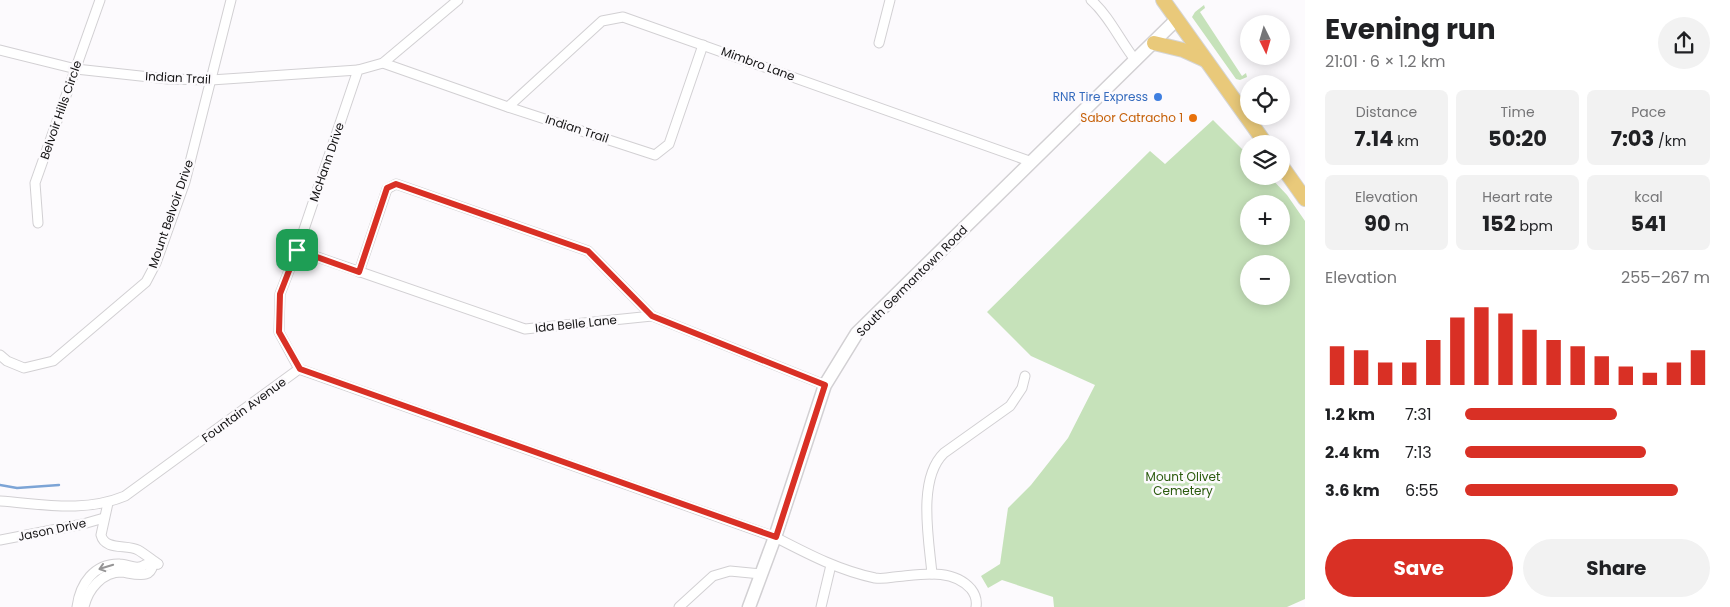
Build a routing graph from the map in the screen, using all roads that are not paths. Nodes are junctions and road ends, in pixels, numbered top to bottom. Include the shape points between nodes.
1 (100, 0) edge
2 (231, 0) edge
3 (458, 0) edge
4 (890, 0) edge
5 (1092, 0) edge
6 (1163, 0) edge
7 (1176, 20) junction
8 (879, 43) dead end
9 (1154, 43) junction
10 (703, 45) junction
11 (0, 50) edge
12 (1206, 60) junction
13 (1136, 61) junction
14 (383, 63) junction
15 (76, 69) junction
16 (358, 70) junction
17 (211, 80) junction
18 (508, 107) junction
19 (1260, 135) edge
20 (1032, 162) junction
21 (1290, 178) edge
22 (1305, 198) edge
23 (38, 223) dead end
24 (297, 250) junction
25 (359, 272) junction
26 (652, 316) junction
27 (0, 355) edge
28 (300, 369) junction
29 (1025, 376) dead end
30 (825, 385) junction
31 (0, 501) edge
32 (108, 503) junction
33 (104, 518) junction
34 (776, 537) junction
35 (0, 540) edge
36 (831, 565) junction
37 (153, 566) junction
38 (762, 574) junction
39 (932, 574) junction
40 (77, 607) edge
41 (84, 607) edge
42 (679, 607) edge
43 (749, 607) edge
44 (821, 607) edge
45 (976, 607) edge

1 - 15 street, Belvoir Hills Circle
2 - 17 street, Mount Belvoir Drive
3 - 14 street
4 - 8 street
5 - 13 street
6 - 7 main road
7 - 9 main road, South Germantown Road
7 - 12 main road
9 - 12 main road
9 - 13 main road, South Germantown Road
10 - 18 street, Mimbro Lane via 623,17 602,21
10 - 18 street, Indian Trail via 669,144 655,155
10 - 20 street, Mimbro Lane
11 - 15 street, Indian Trail
12 - 19 main road
13 - 20 main road, South Germantown Road
14 - 16 street
14 - 18 street, Indian Trail
15 - 17 street, Indian Trail
15 - 23 street, Belvoir Hills Circle via 35,184
16 - 17 street, Indian Trail
16 - 24 street, McHann Drive
17 - 27 street, Mount Belvoir Drive via 185,182 146,282 53,361 24,368
20 - 30 main road, South Germantown Road via 857,334
21 - 22 main road
24 - 25 street, Ida Belle Lane
24 - 28 street, McHann Drive via 280,294 279,332
25 - 26 street, Ida Belle Lane via 525,329
25 - 26 street via 387,188 396,184 588,251
26 - 30 street, Ida Belle Lane
28 - 32 street, Fountain Avenue via 150,479
28 - 34 street
29 - 39 street via 1022,388 1010,406 938,460 927,501
30 - 34 main road, South Germantown Road
31 - 32 street, Fountain Avenue via 72,507
32 - 33 street
33 - 35 street, Jason Drive
33 - 37 street via 101,535 106,543 138,550 158,564
34 - 36 street
34 - 38 main road, South Germantown Road
36 - 39 street via 877,579
36 - 44 street
37 -> 40 street via 104,566 89,576 83,585
37 - 41 street via 146,574 122,572 106,576 87,596
38 - 42 street via 730,571 713,576
38 - 43 main road, South Germantown Road
39 - 45 street via 966,584 973,592

